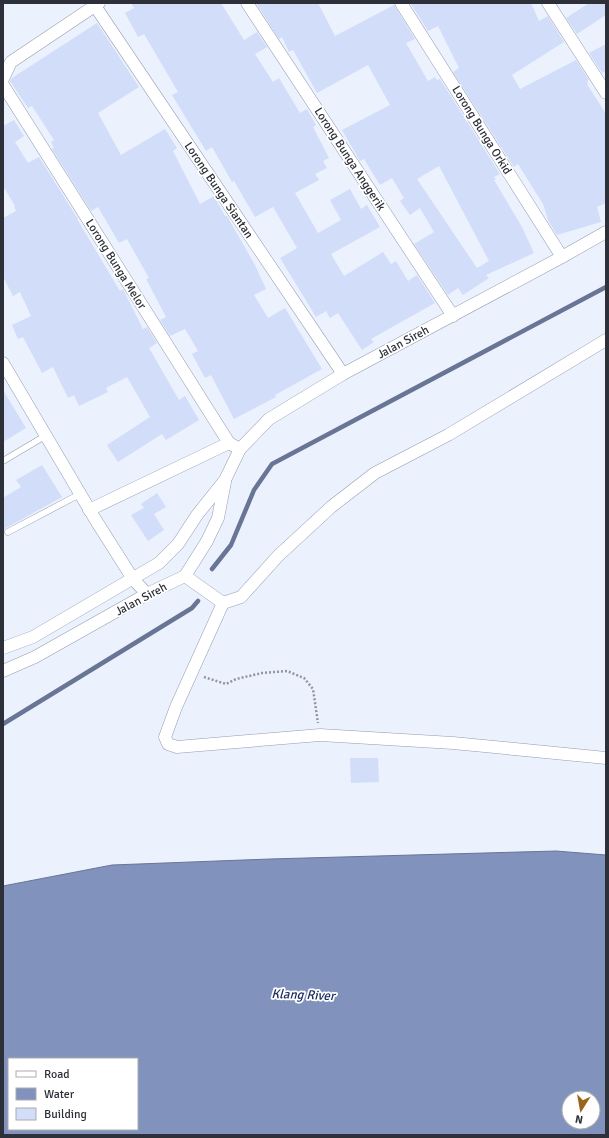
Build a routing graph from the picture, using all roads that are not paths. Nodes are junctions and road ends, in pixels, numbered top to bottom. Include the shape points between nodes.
1 (247, 3) edge
2 (402, 3) edge
3 (548, 3) edge
4 (97, 4) edge
5 (3, 79) edge
6 (3, 85) edge
7 (606, 93) edge
8 (606, 232) edge
9 (562, 257) junction
10 (453, 316) junction
11 (606, 340) edge
12 (3, 364) edge
13 (342, 374) junction
14 (45, 436) junction
15 (229, 443) junction
16 (240, 449) junction
17 (3, 461) edge
18 (225, 480) junction
19 (80, 494) junction
20 (89, 510) junction
21 (8, 532) dead end
22 (185, 576) junction
23 (133, 579) junction
24 (147, 594) junction
25 (223, 603) junction
26 (3, 648) edge
27 (3, 671) edge
28 (606, 758) edge

1 - 10 street, Lorong Bunga Anggerik
2 - 9 street, Lorong Bunga Orkid
3 - 7 street
4 - 5 street via 11,62
4 - 13 street, Lorong Bunga Siantan
6 - 15 street, Lorong Bunga Melor
8 - 9 street, Jalan Sireh
9 - 10 street, Jalan Sireh
10 - 13 street, Jalan Sireh
11 - 25 street via 448,435 375,473 325,512 278,556 241,597
12 - 14 street
13 - 16 street, Jalan Sireh via 269,420
14 - 17 lane
14 - 19 street
15 - 16 street
15 - 20 street
16 - 18 street, Jalan Sireh
18 - 22 street, Jalan Sireh via 218,518
18 - 23 street, Jalan Sireh via 178,544 159,563
19 - 20 street
19 - 21 lane
20 - 23 street
22 - 24 street, Jalan Sireh
22 - 25 street
23 - 24 street
23 - 26 street, Jalan Sireh via 33,637
24 - 27 street, Jalan Sireh via 59,644
25 - 28 street via 176,707 165,737 168,744 177,747 320,735 453,743

